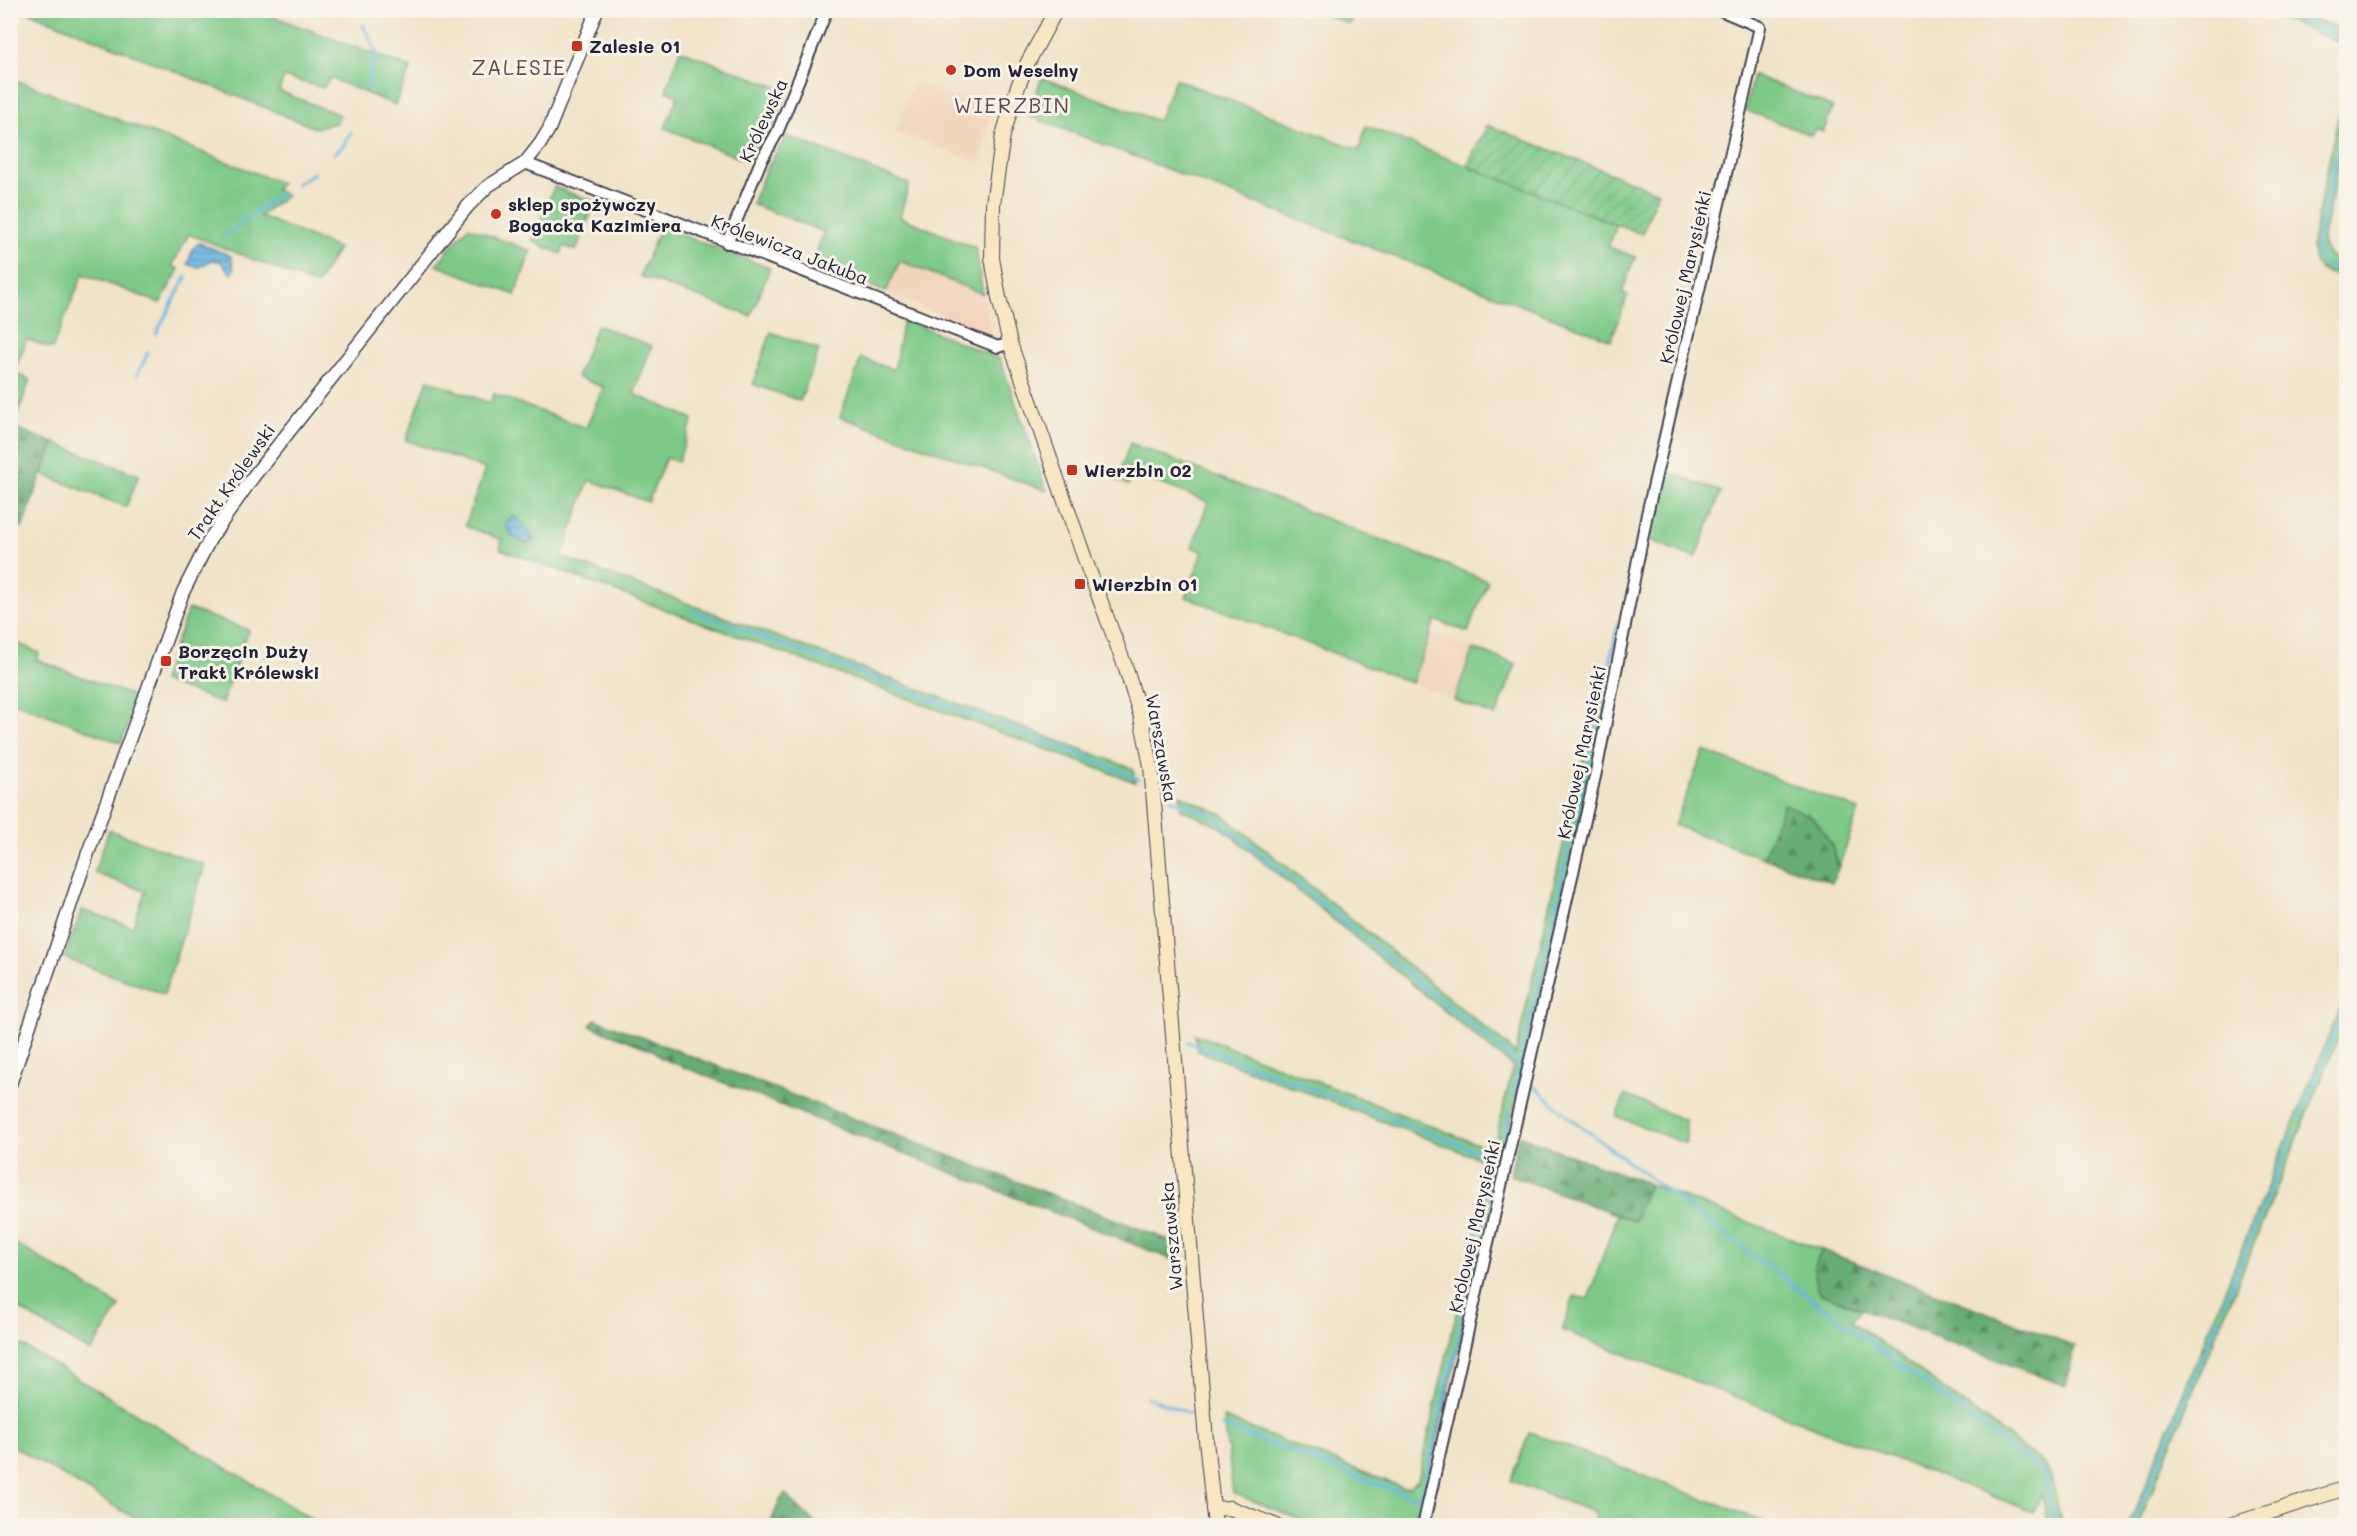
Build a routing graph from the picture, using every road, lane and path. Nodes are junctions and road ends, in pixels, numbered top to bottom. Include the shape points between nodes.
1 (597, 10) edge
2 (827, 10) edge
3 (1056, 10) edge
4 (1720, 10) edge
5 (525, 163) junction
6 (727, 243) junction
7 (1010, 343) junction
8 (10, 1084) edge
9 (2346, 1488) edge
10 (1213, 1509) junction
11 (1215, 1526) edge
12 (1277, 1526) edge
13 (1423, 1526) edge
14 (2227, 1526) edge

1 - 5 street, Trakt Królewski via 549,129
2 - 6 street, Królewska
3 - 7 main road, Warszawska via 1017,89 999,157 992,258
4 - 13 street, Królowej Marysieńki via 1760,27 1647,514 1596,772
5 - 6 street, Królewicza Jakuba
5 - 8 street, Trakt Królewski via 488,186 467,207 253,477 210,539 183,592 88,853
6 - 7 street, Królewicza Jakuba via 998,347
7 - 10 main road, Warszawska via 1125,666 1141,717 1150,766
9 - 14 main road
10 - 11 main road, Warszawska
10 - 12 main road via 1230,1508

